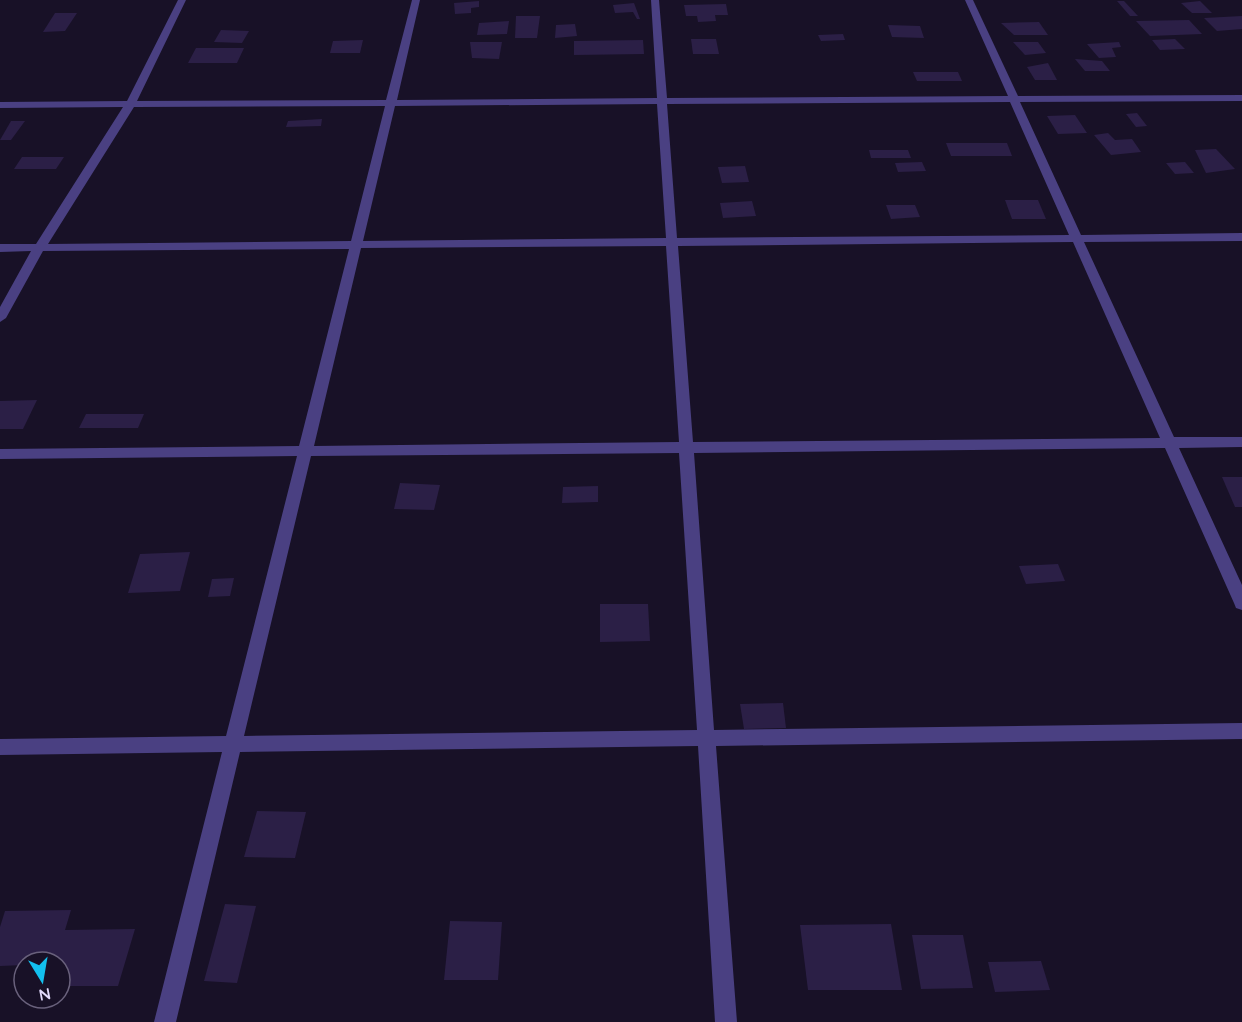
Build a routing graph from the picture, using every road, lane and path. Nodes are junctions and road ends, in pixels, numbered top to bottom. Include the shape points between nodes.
1 (182, 0) edge
2 (416, 0) edge
3 (655, 0) edge
4 (969, 0) edge
5 (1242, 98) edge
6 (1014, 100) junction
7 (662, 101) junction
8 (391, 103) junction
9 (0, 105) edge
10 (130, 105) junction
11 (1242, 237) edge
12 (1077, 239) junction
13 (672, 242) junction
14 (356, 245) junction
15 (0, 248) edge
16 (39, 248) junction
17 (0, 318) edge
18 (1169, 442) junction
19 (1242, 442) edge
20 (686, 447) junction
21 (305, 451) junction
22 (0, 454) edge
23 (1242, 603) edge
24 (1242, 731) edge
25 (706, 738) junction
26 (233, 744) junction
27 (0, 747) edge
28 (165, 1022) edge
29 (726, 1022) edge

1 - 10 street
2 - 8 street
3 - 7 street
4 - 6 street
5 - 6 street
6 - 7 street
6 - 12 street
7 - 8 street
7 - 13 street
8 - 10 street
8 - 14 street
9 - 10 street
10 - 16 street
11 - 12 street
12 - 13 street
12 - 18 street
13 - 14 street
13 - 20 street
14 - 16 street
14 - 21 street
15 - 16 street
16 - 17 street
18 - 19 street
18 - 20 street
18 - 23 street
20 - 21 street
20 - 25 street
21 - 22 street
21 - 26 street
24 - 25 street
25 - 26 street
25 - 29 street
26 - 27 street
26 - 28 street

